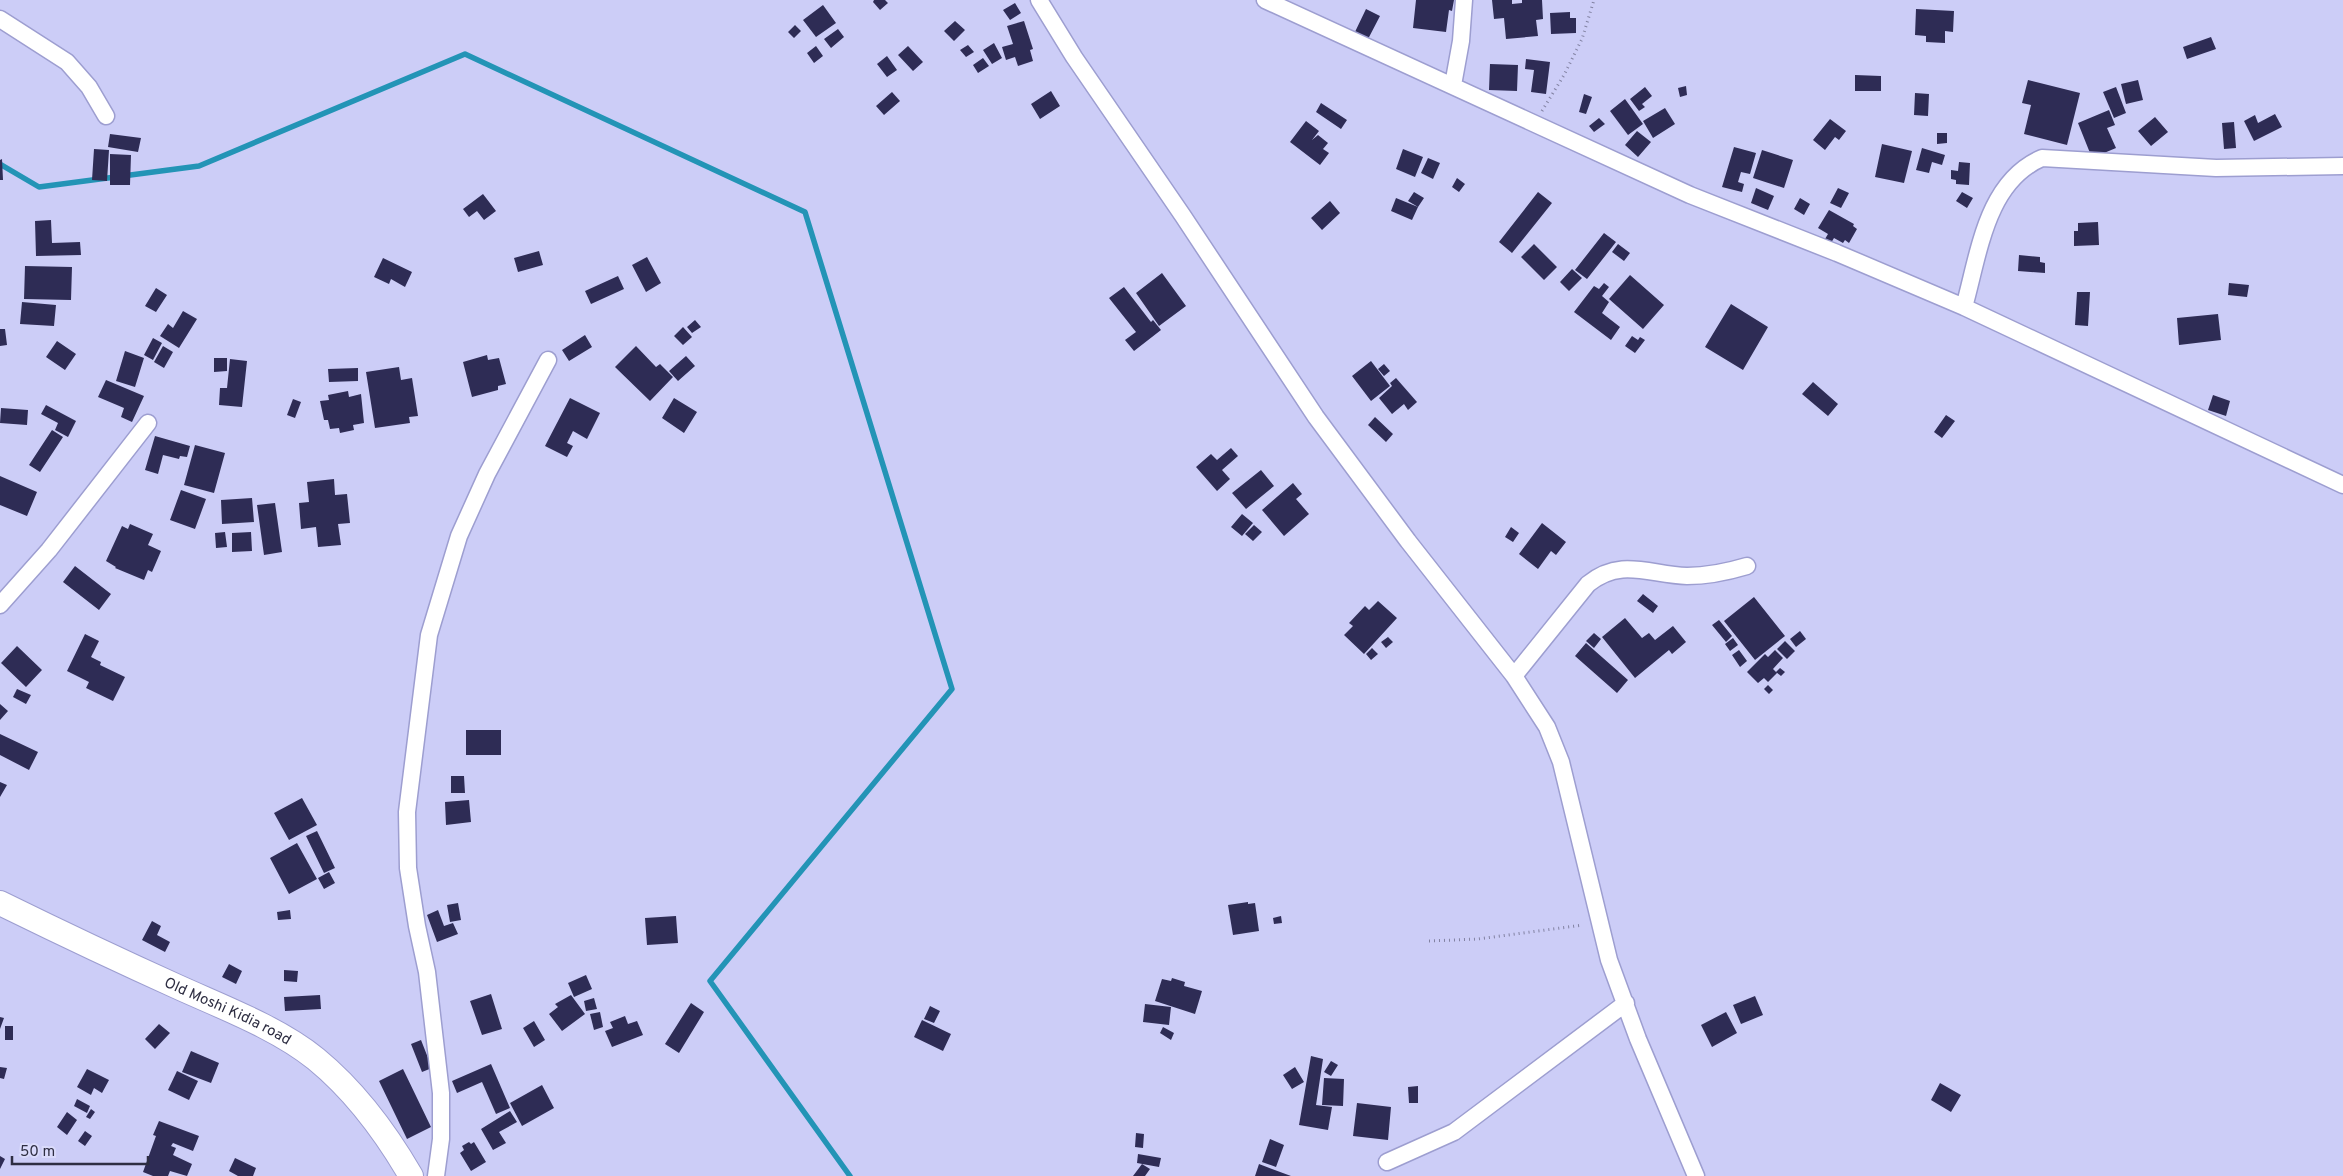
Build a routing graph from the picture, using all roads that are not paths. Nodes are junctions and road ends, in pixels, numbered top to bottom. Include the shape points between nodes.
1 (1039, 0) edge
2 (1265, 0) edge
3 (1464, 0) edge
4 (0, 19) edge
5 (1453, 85) junction
6 (106, 116) dead end
7 (2343, 166) edge
8 (1964, 307) junction
9 (548, 360) dead end
10 (148, 423) dead end
11 (2343, 485) edge
12 (1748, 566) dead end
13 (0, 605) edge
14 (1514, 676) junction
15 (0, 902) edge
16 (1626, 1003) junction
17 (1387, 1162) dead end
18 (411, 1176) edge
19 (436, 1176) edge
20 (1696, 1176) edge

1 - 14 street via 1074,58 1316,417
2 - 5 street
3 - 5 street
4 - 6 street via 67,62
5 - 8 street via 1690,195
7 - 8 street via 2216,168 2042,158 2028,164 2002,190 1992,210
8 - 11 street
9 - 19 street via 487,474 459,536 429,634 407,812 408,868 427,972 441,1093 442,1132
10 - 13 street via 49,550
12 - 14 street via 1712,576 1685,576 1630,568 1600,574 1588,584
14 - 16 street via 1547,727 1561,762 1599,923
15 - 18 street, Old Moshi Kidia road via 81,944 242,1017 316,1059 362,1105 394,1146
16 - 17 street via 1454,1132
16 - 20 street

